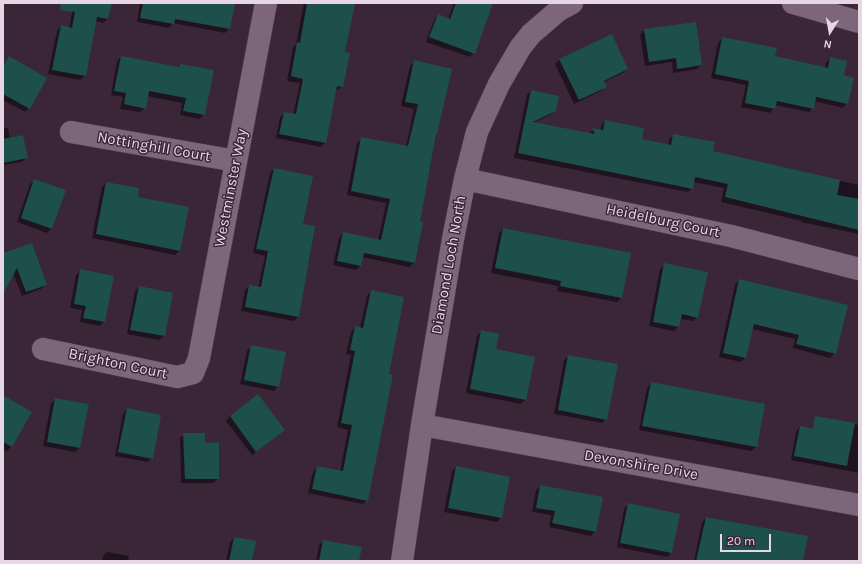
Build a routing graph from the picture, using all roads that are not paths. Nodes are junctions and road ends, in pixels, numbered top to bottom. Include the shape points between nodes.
1 (266, 3) edge
2 (572, 3) edge
3 (793, 3) edge
4 (859, 22) edge
5 (72, 132) dead end
6 (236, 161) junction
7 (465, 179) junction
8 (859, 269) edge
9 (43, 349) dead end
10 (193, 373) joint
11 (422, 425) junction
12 (859, 505) edge
13 (402, 561) edge

1 - 6 street, Westminster Way
2 - 7 street, Diamond Loch North via 559,10 531,34 498,84 477,132
3 - 4 street
5 - 6 street, Nottinghill Court
6 - 10 street, Westminster Way via 199,358
7 - 8 street, Heidelburg Court via 731,236
7 - 11 street, Diamond Loch North
9 - 10 street, Brighton Court via 177,377
11 - 12 street, Devonshire Drive
11 - 13 street, Diamond Loch North

